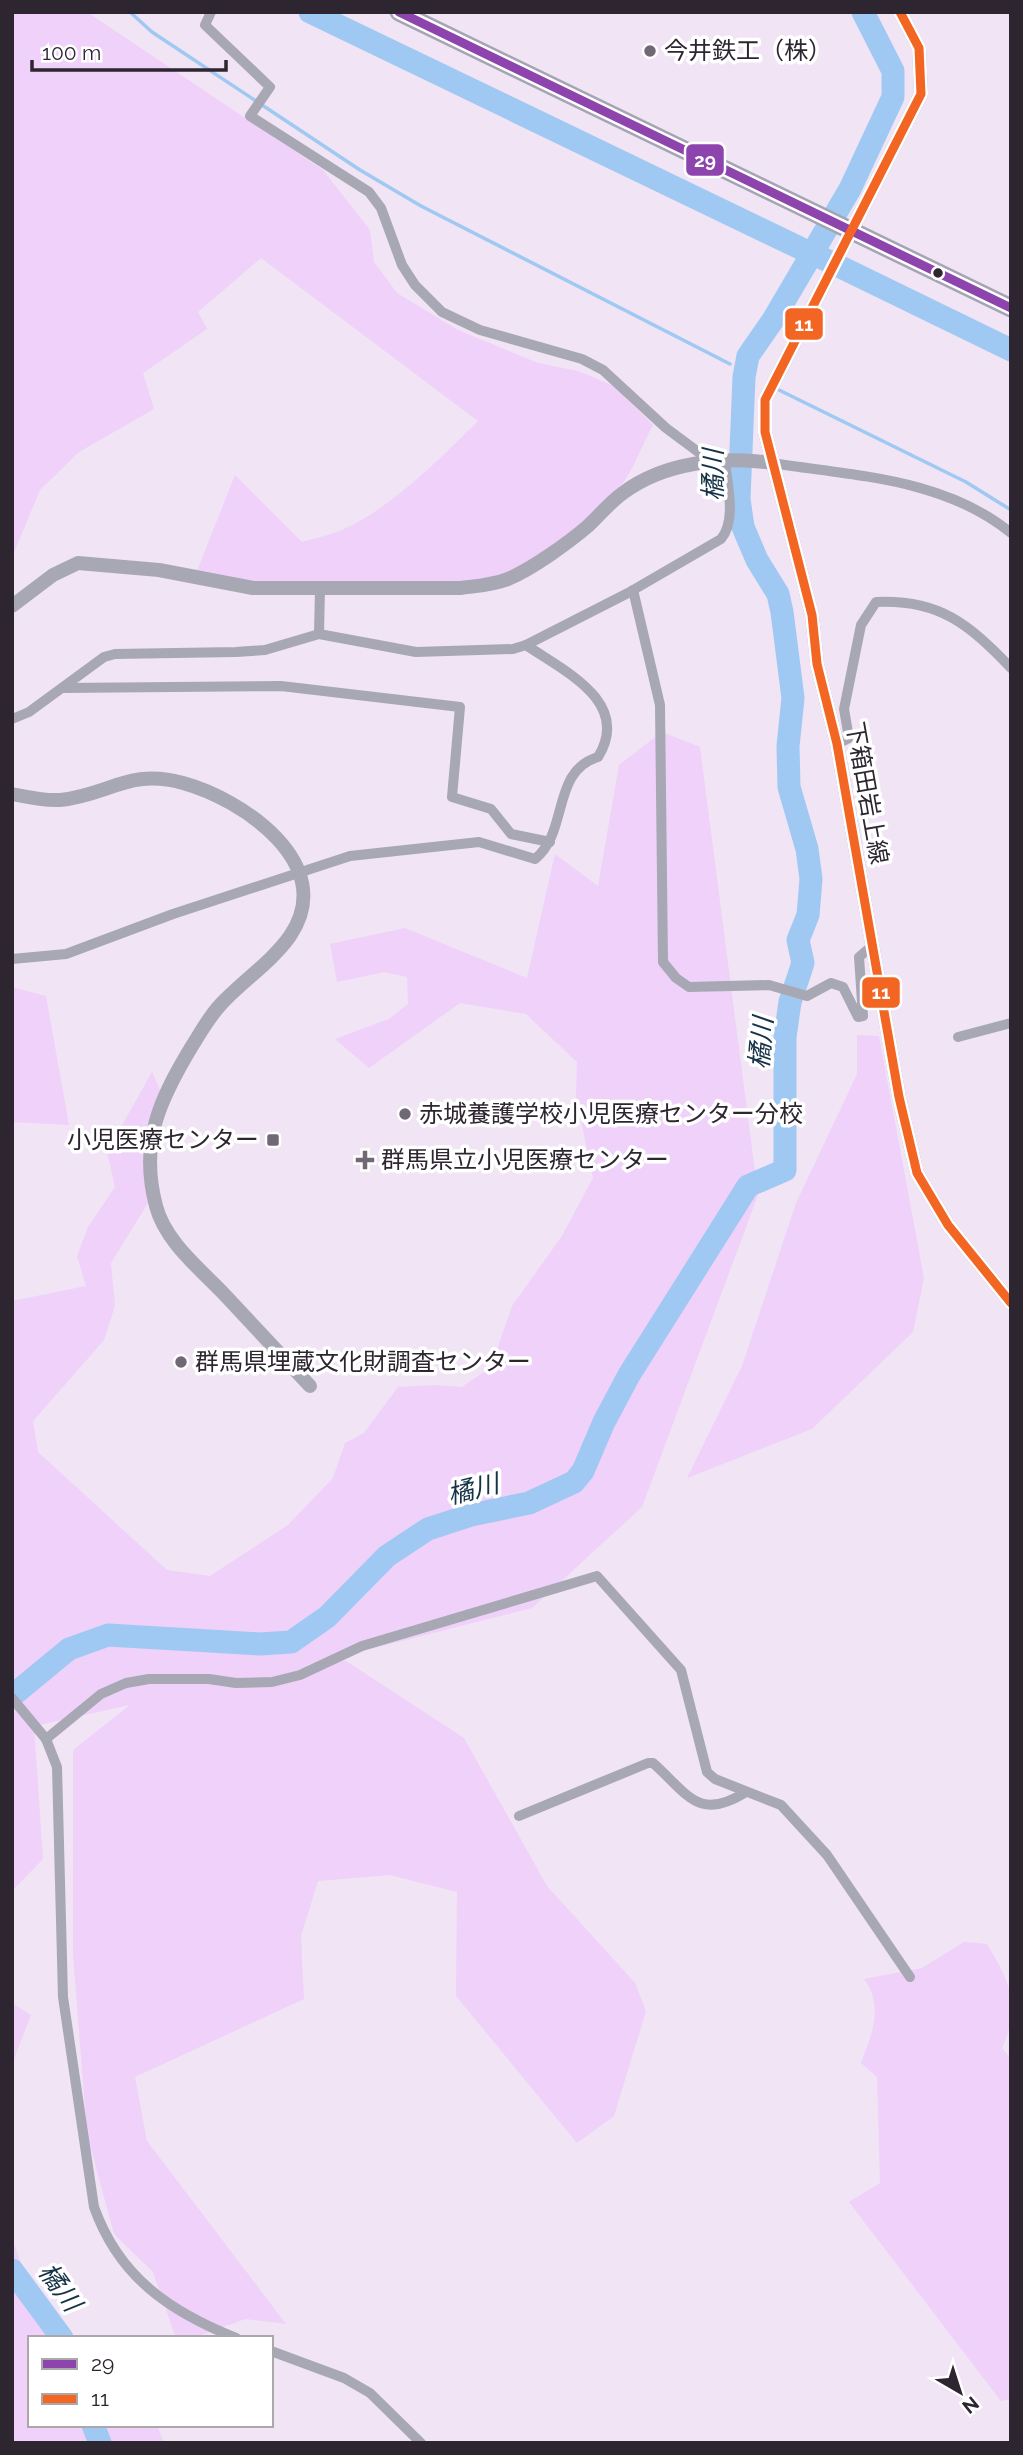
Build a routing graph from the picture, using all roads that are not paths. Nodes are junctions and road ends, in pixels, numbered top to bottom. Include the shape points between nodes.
1 (211, 12) edge
2 (399, 12) edge
3 (900, 12) edge
4 (846, 227) junction
5 (1011, 308) edge
6 (709, 460) junction
7 (727, 460) junction
8 (772, 463) junction
9 (1011, 533) edge
10 (320, 588) junction
11 (633, 590) junction
12 (12, 606) edge
13 (319, 634) junction
14 (527, 645) junction
15 (1011, 668) edge
16 (62, 688) junction
17 (12, 719) edge
18 (837, 744) junction
19 (12, 794) edge
20 (550, 842) junction
21 (298, 872) junction
22 (872, 946) junction
23 (12, 958) edge
24 (1011, 1023) edge
25 (958, 1037) dead end
26 (1011, 1303) edge
27 (310, 1386) dead end
28 (14, 1701) edge
29 (46, 1740) junction
30 (747, 1792) junction
31 (519, 1816) dead end
32 (910, 1977) dead end
33 (232, 2336) edge
34 (273, 2352) edge
35 (421, 2443) edge

1 - 6 street via 205,24 270,87 252,114 369,192 381,208 402,265 442,312 480,330 582,359 603,370
2 - 4 highway
3 - 4 street via 919,48 921,94
4 - 5 highway
4 - 8 street, 下箱田岩上線 via 829,279 765,400 765,432
6 - 7 street
6 - 10 street via 624,491 587,527 508,579 461,589
7 - 8 street
7 - 11 street via 727,531 721,539
8 - 9 street via 923,486 972,506
8 - 18 street, 下箱田岩上線 via 812,615 817,664
10 - 12 street via 253,588 159,570 78,563 53,575
10 - 13 street
11 - 14 street
11 - 22 street via 660,705 663,962 689,987 769,985 807,996 831,982 843,987 858,1017 863,1016 859,957
13 - 14 street via 416,652
13 - 16 street via 265,650 115,654
14 - 20 street via 588,687 608,719 598,757 586,761 568,780
15 - 18 street via 984,640 930,606 876,602 861,625 844,709 849,738
16 - 17 street
16 - 20 street via 281,686 460,707 452,797 491,808 511,834
18 - 22 street, 下箱田岩上線
19 - 21 street via 58,800 136,778 166,778 238,807 266,825 290,853
20 - 21 street via 536,859 479,842 454,843 350,856
21 - 23 street via 66,954
21 - 27 street via 303,897 291,934 223,1001 197,1038 165,1091 150,1156 155,1203 173,1240
22 - 26 street, 下箱田岩上線 via 917,1173 948,1225
24 - 25 street
28 - 29 street
29 - 30 street via 102,1694 127,1683 149,1679 272,1682 300,1675 362,1646 597,1576 681,1670 707,1772
29 - 33 street via 57,1767 63,1997 94,2207 105,2238 147,2287
30 - 31 street via 723,1804 700,1805 648,1763
30 - 32 street via 781,1805 827,1855
34 - 35 street via 344,2378 370,2393

